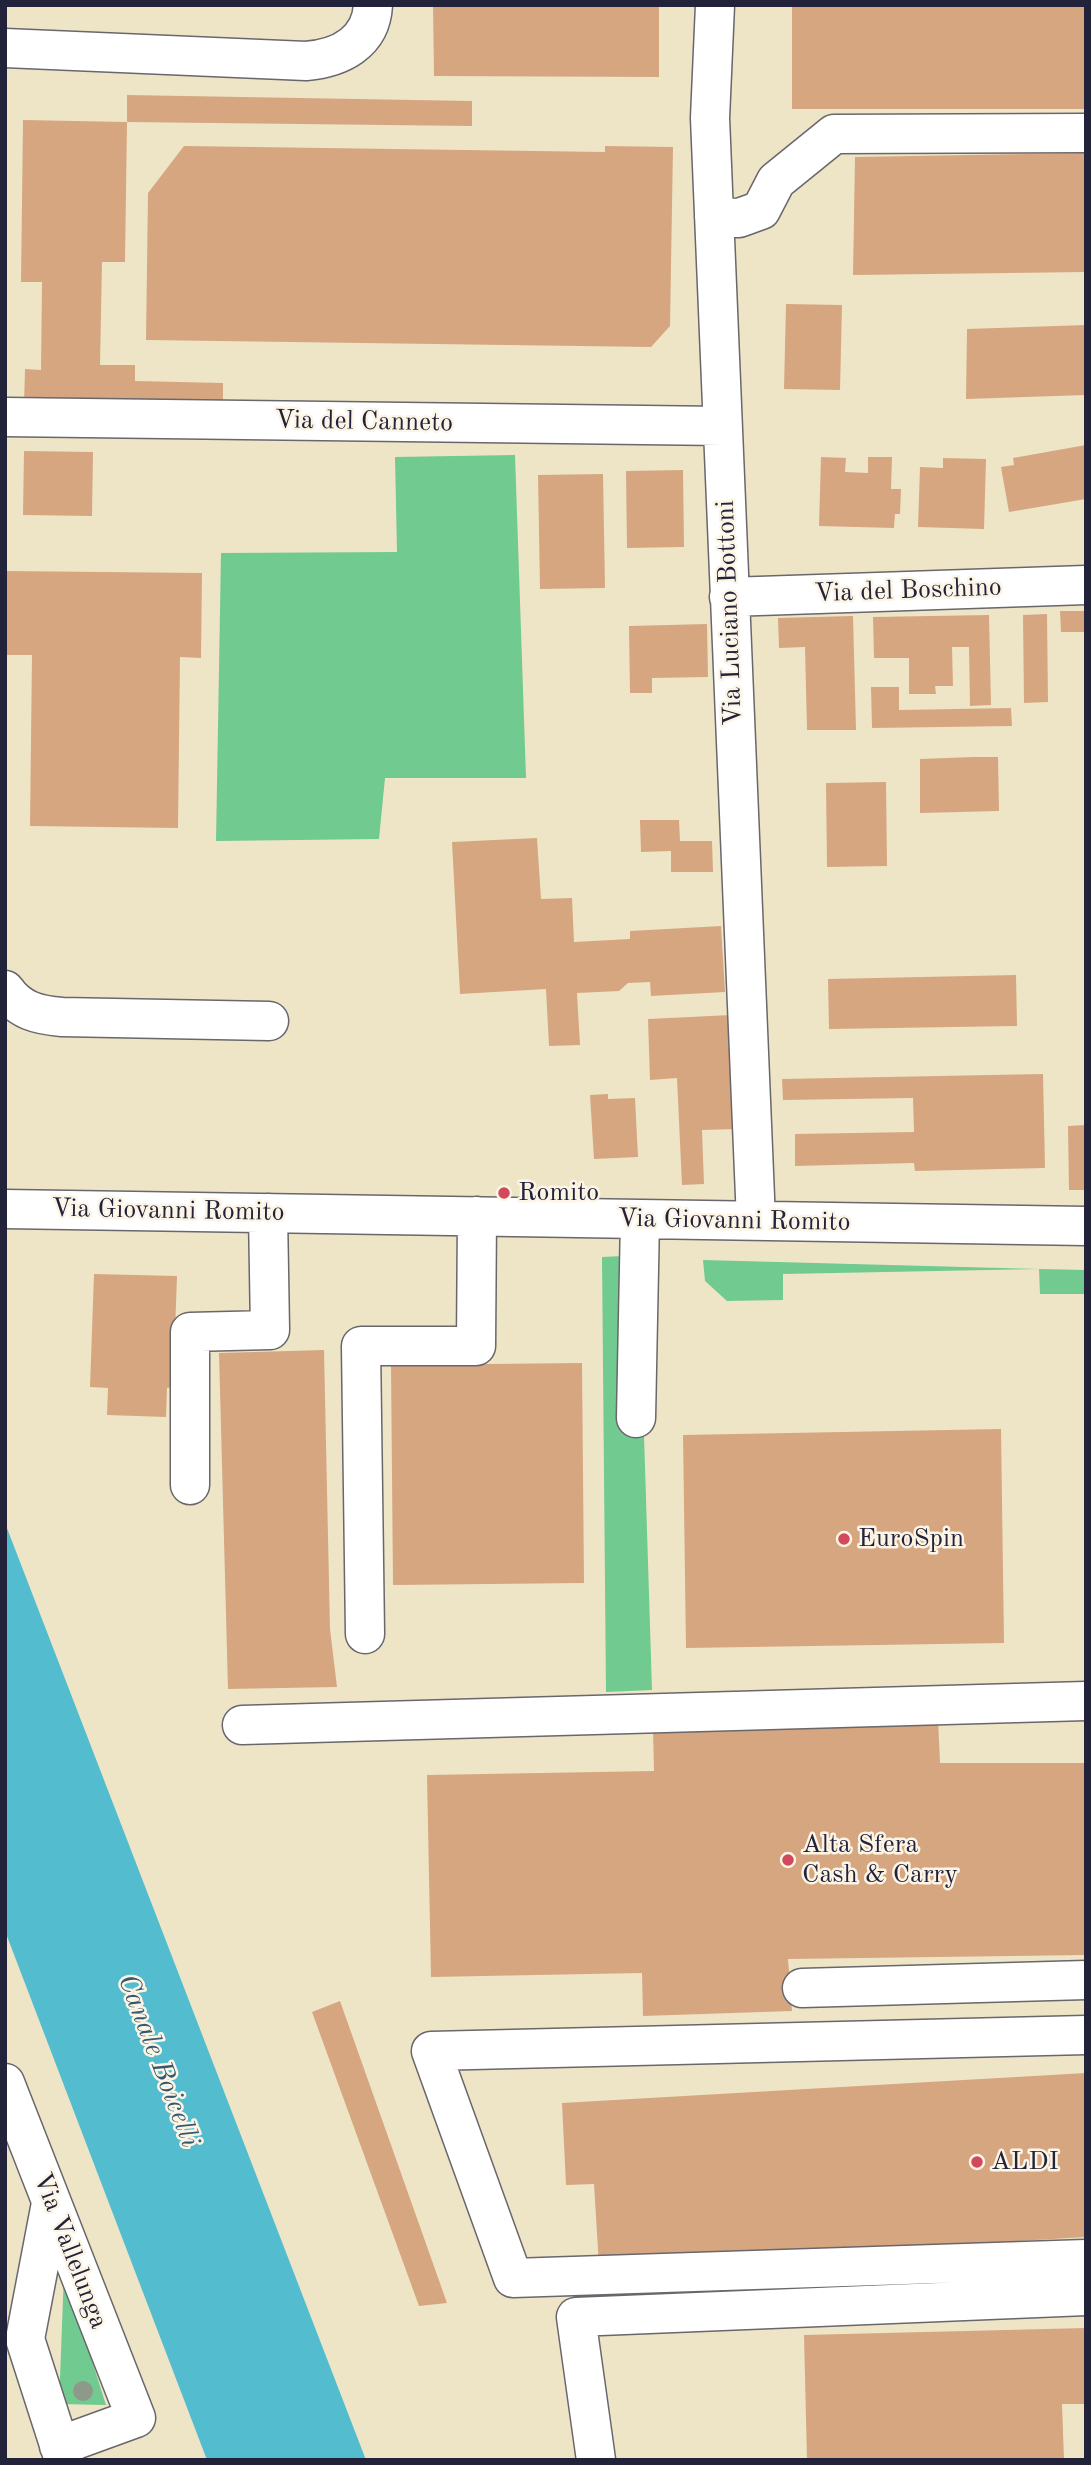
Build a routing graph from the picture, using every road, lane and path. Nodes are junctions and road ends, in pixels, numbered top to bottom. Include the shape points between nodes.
1 (373, 5) edge
2 (715, 5) edge
3 (5, 48) edge
4 (1086, 133) edge
5 (714, 217) junction
6 (5, 417) edge
7 (722, 426) junction
8 (1086, 585) edge
9 (730, 597) junction
10 (5, 990) edge
11 (269, 1021) dead end
12 (5, 1209) edge
13 (268, 1213) junction
14 (477, 1216) junction
15 (640, 1219) junction
16 (756, 1221) junction
17 (1086, 1226) edge
18 (636, 1418) dead end
19 (190, 1485) dead end
20 (365, 1634) dead end
21 (1086, 1701) edge
22 (242, 1725) dead end
23 (1086, 1980) edge
24 (802, 1988) dead end
25 (1086, 2035) edge
26 (5, 2084) edge
27 (51, 2203) junction
28 (1086, 2259) edge
29 (1086, 2296) edge
30 (62, 2453) edge
31 (596, 2460) edge

1 - 3 street via 359,41 336,56 306,61
2 - 5 street, Via Luciano Bottoni via 710,118
4 - 5 street via 834,134 776,181 761,210 739,218
5 - 7 street, Via Luciano Bottoni
6 - 7 street, Via del Canneto
7 - 9 street, Via Luciano Bottoni
8 - 9 street, Via del Boschino
9 - 16 street, Via Luciano Bottoni
10 - 11 street via 24,1009 38,1015
12 - 13 street, Via Giovanni Romito
13 - 14 street, Via Giovanni Romito
13 - 19 street via 270,1330 190,1332
14 - 15 street, Via Giovanni Romito
14 - 20 street via 476,1346 361,1346
15 - 16 street, Via Giovanni Romito
15 - 18 street
16 - 17 street, Via Giovanni Romito
21 - 22 street
23 - 24 street
25 - 28 street via 431,2051 513,2278
26 - 27 street, Via Vallelunga
27 - 30 street via 24,2339
27 - 30 street, Via Vallelunga via 135,2418
29 - 31 street via 576,2317

